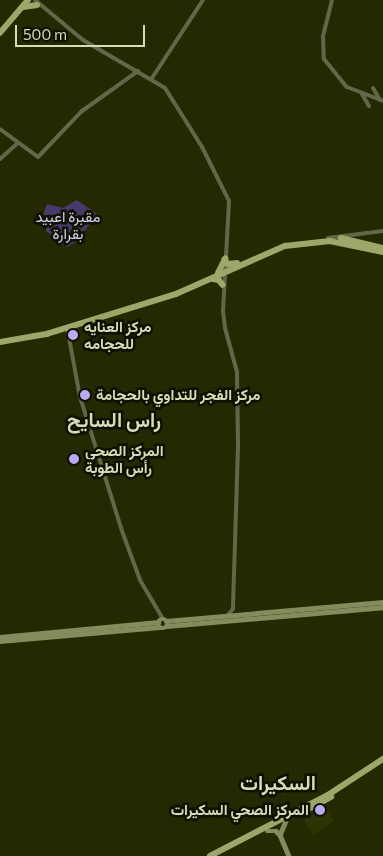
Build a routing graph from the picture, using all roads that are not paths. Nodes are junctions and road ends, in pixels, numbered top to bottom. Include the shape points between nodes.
1 (29, 0) edge
2 (203, 0) edge
3 (332, 0) edge
4 (21, 3) edge
5 (39, 3) edge
6 (0, 27) edge
7 (0, 33) edge
8 (138, 71) junction
9 (152, 78) junction
10 (361, 94) junction
11 (381, 100) edge
12 (0, 129) edge
13 (18, 143) junction
14 (0, 159) edge
15 (383, 231) edge
16 (328, 238) junction
17 (383, 248) edge
18 (383, 252) edge
19 (225, 259) junction
20 (237, 263) junction
21 (222, 272) junction
22 (211, 279) junction
23 (223, 285) junction
24 (67, 327) junction
25 (0, 340) edge
26 (383, 602) edge
27 (353, 606) junction
28 (383, 607) edge
29 (233, 609) junction
30 (239, 614) junction
31 (227, 616) junction
32 (162, 623) junction
33 (31, 636) junction
34 (0, 637) edge
35 (0, 641) edge
36 (383, 759) edge
37 (383, 764) edge
38 (286, 821) junction
39 (267, 831) junction
40 (280, 835) junction
41 (210, 856) edge
42 (218, 856) edge
43 (290, 856) edge

1 - 4 main road
1 - 5 street
2 - 9 street
3 - 10 street via 323,36 323,56 341,83
4 - 5 main road
4 - 6 main road
4 - 7 main road
5 - 8 street via 83,40
8 - 9 street
8 - 13 street via 84,108 38,157
9 - 19 street via 169,93 228,198
10 - 11 street
10 - 11 street via 370,106
10 - 11 street via 373,88
12 - 13 street
13 - 14 street
15 - 16 street
16 - 17 main road
16 - 20 main road via 285,243
18 - 21 main road via 345,242 306,242 272,250
19 - 20 main road via 228,264
19 - 21 main road
20 - 21 main road
21 - 22 main road
21 - 23 street
21 - 24 main road
22 - 23 main road via 219,280
22 - 24 main road via 176,294
23 - 29 street via 224,328 237,382
24 - 25 main road
24 - 32 street via 80,397 122,531 137,574
26 - 27 main road
27 - 28 main road
27 - 30 main road
27 - 32 main road
29 - 30 street
29 - 31 street
30 - 31 main road
31 - 32 main road
32 - 33 main road
33 - 34 main road
33 - 35 main road
36 - 41 main road via 328,794
37 - 38 main road
38 - 39 main road
38 - 40 main road
39 - 40 main road via 276,830
39 - 42 main road
40 - 43 main road

